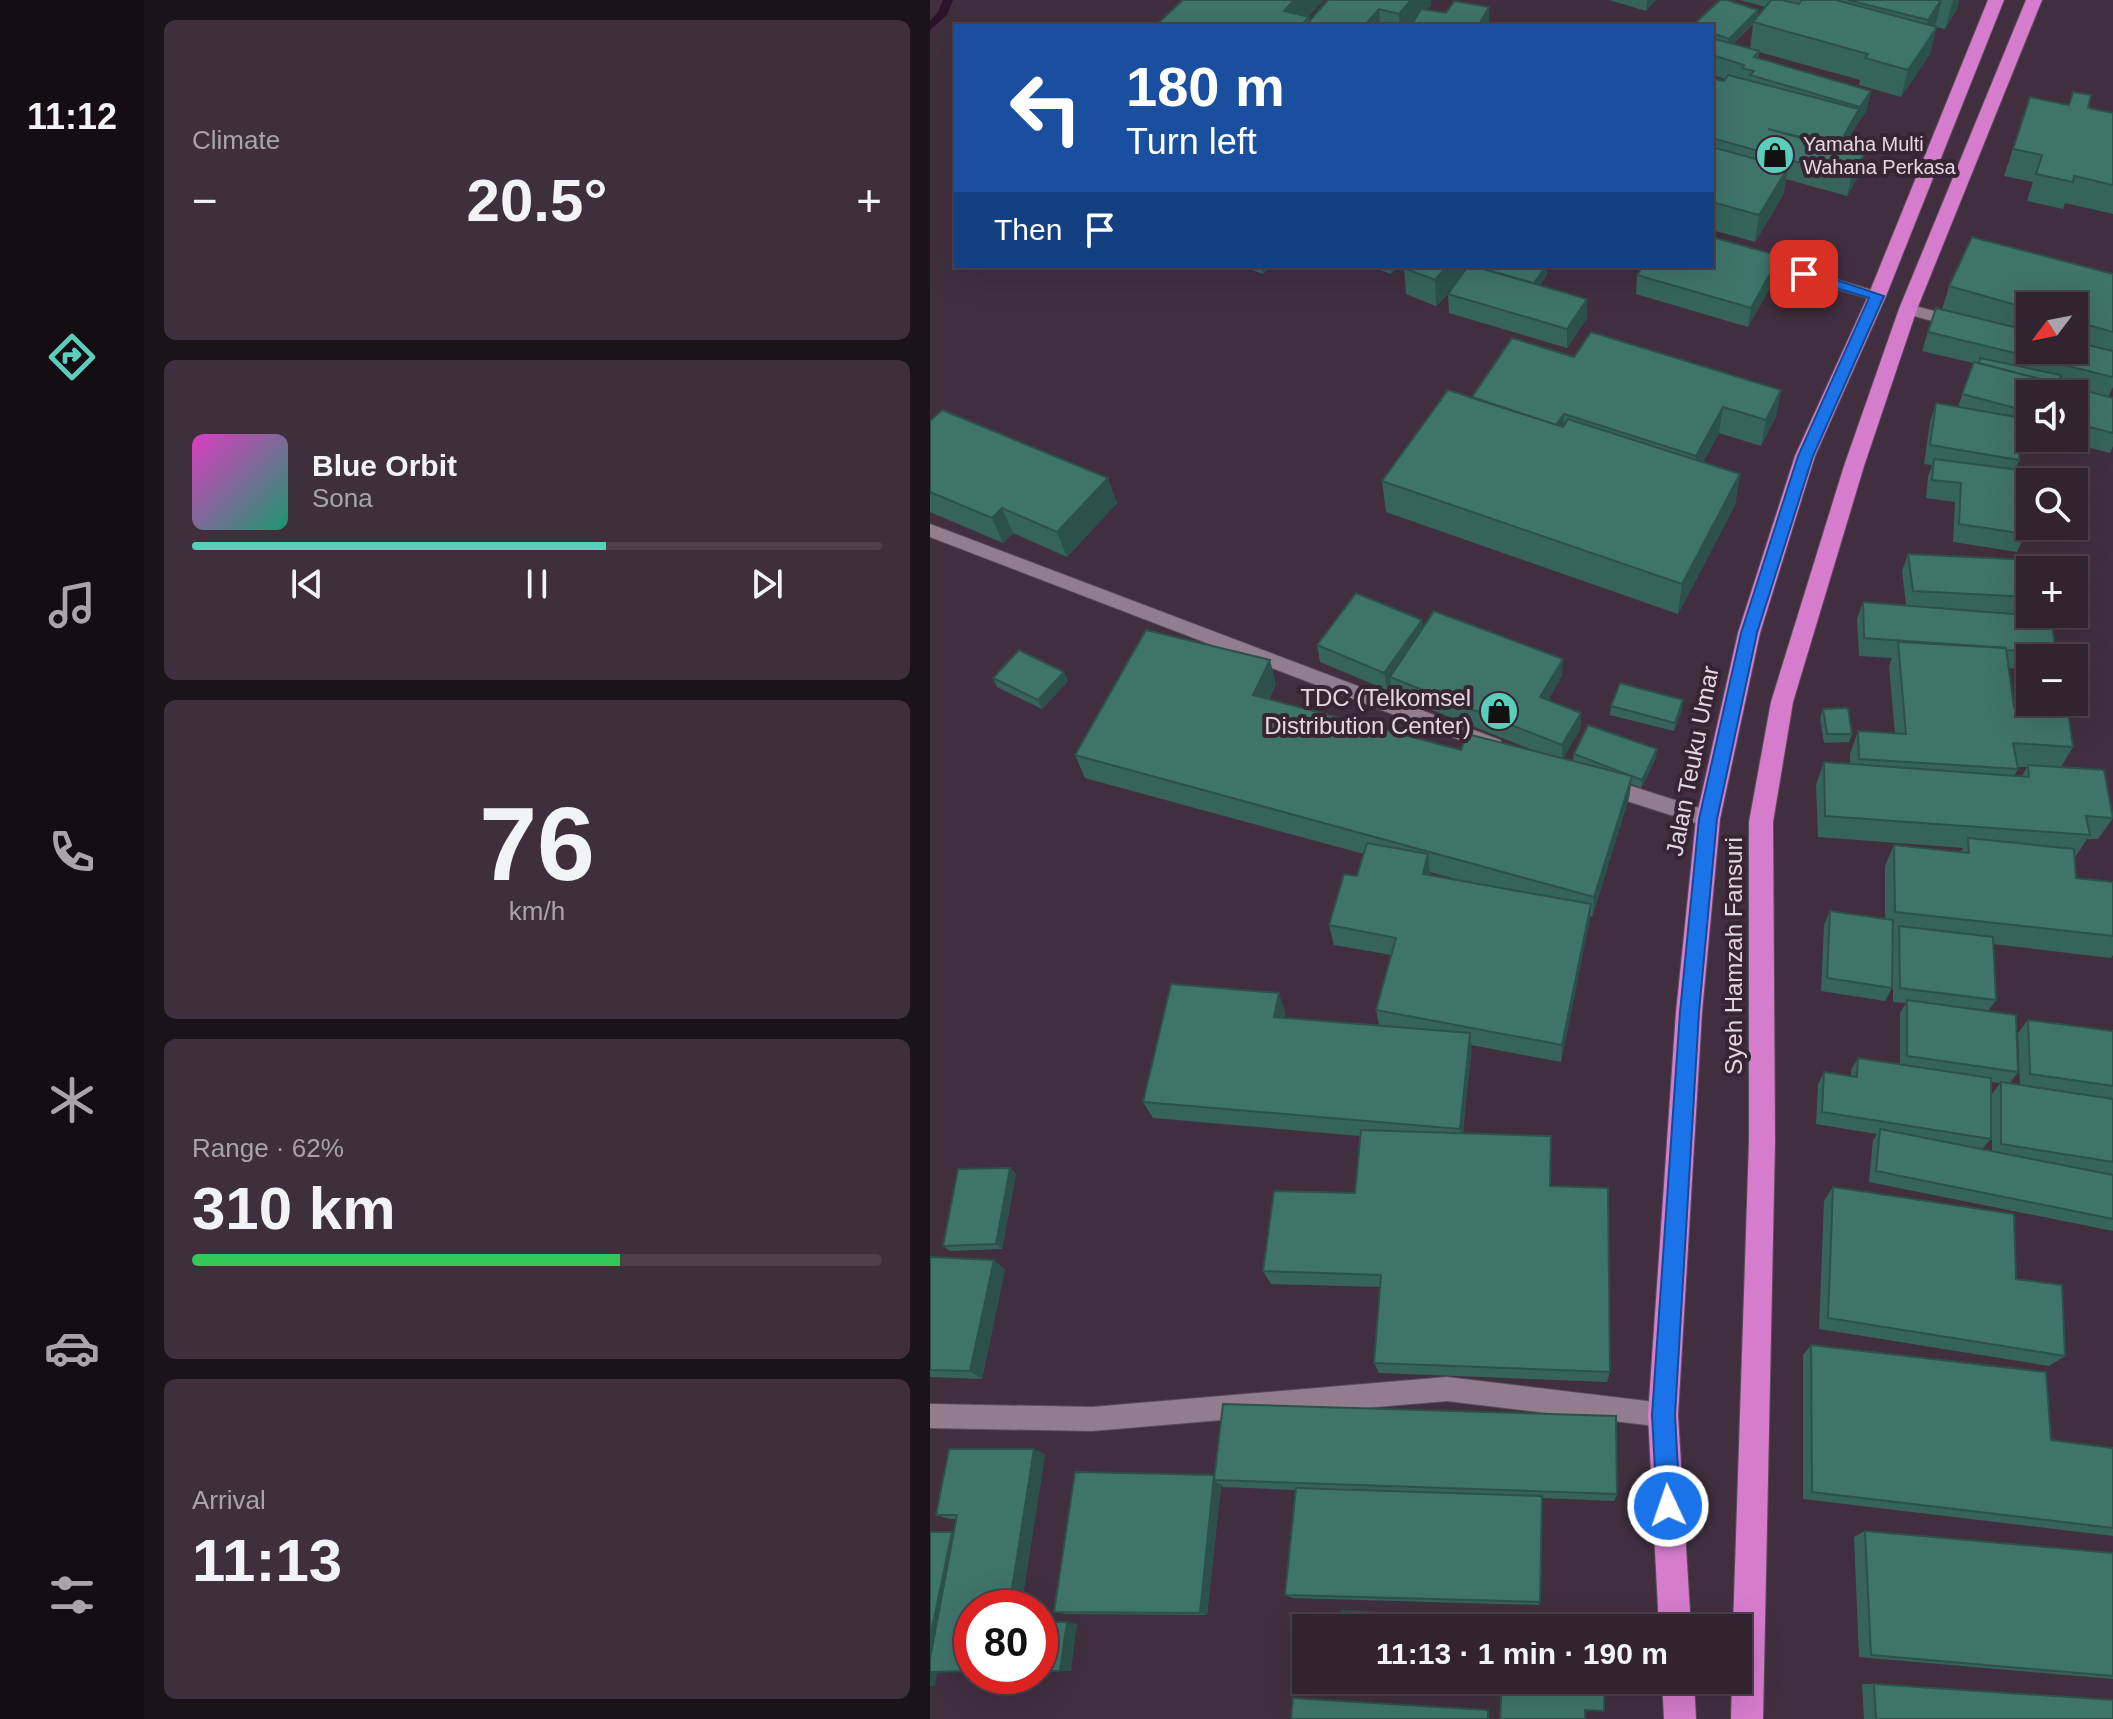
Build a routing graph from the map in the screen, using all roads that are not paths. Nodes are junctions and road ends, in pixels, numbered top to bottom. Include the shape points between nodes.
1 (1996, 0) edge
2 (2034, 0) edge
3 (1714, 248) edge
4 (1877, 296) junction
5 (1908, 309) junction
6 (1969, 326) edge
7 (930, 530) edge
8 (1518, 754) edge
9 (1590, 781) edge
10 (1708, 819) junction
11 (1663, 1415) junction
12 (930, 1416) edge
13 (1674, 1614) edge
14 (1679, 1694) edge
15 (1680, 1719) edge
16 (1747, 1719) edge

1 - 4 highway, Jalan Teuku Umar
2 - 5 highway, Syeh Hamzah Fansuri
3 - 4 street
4 - 10 highway, Jalan Teuku Umar via 1800,470 1749,633
5 - 6 street
5 - 16 highway, Syeh Hamzah Fansuri via 1782,702 1761,822 1762,1141
7 - 8 street
9 - 10 street
10 - 11 highway, Jalan Teuku Umar via 1689,1012
11 - 12 street via 1447,1389 1092,1419
11 - 13 highway, Jalan Teuku Umar
14 - 15 highway

